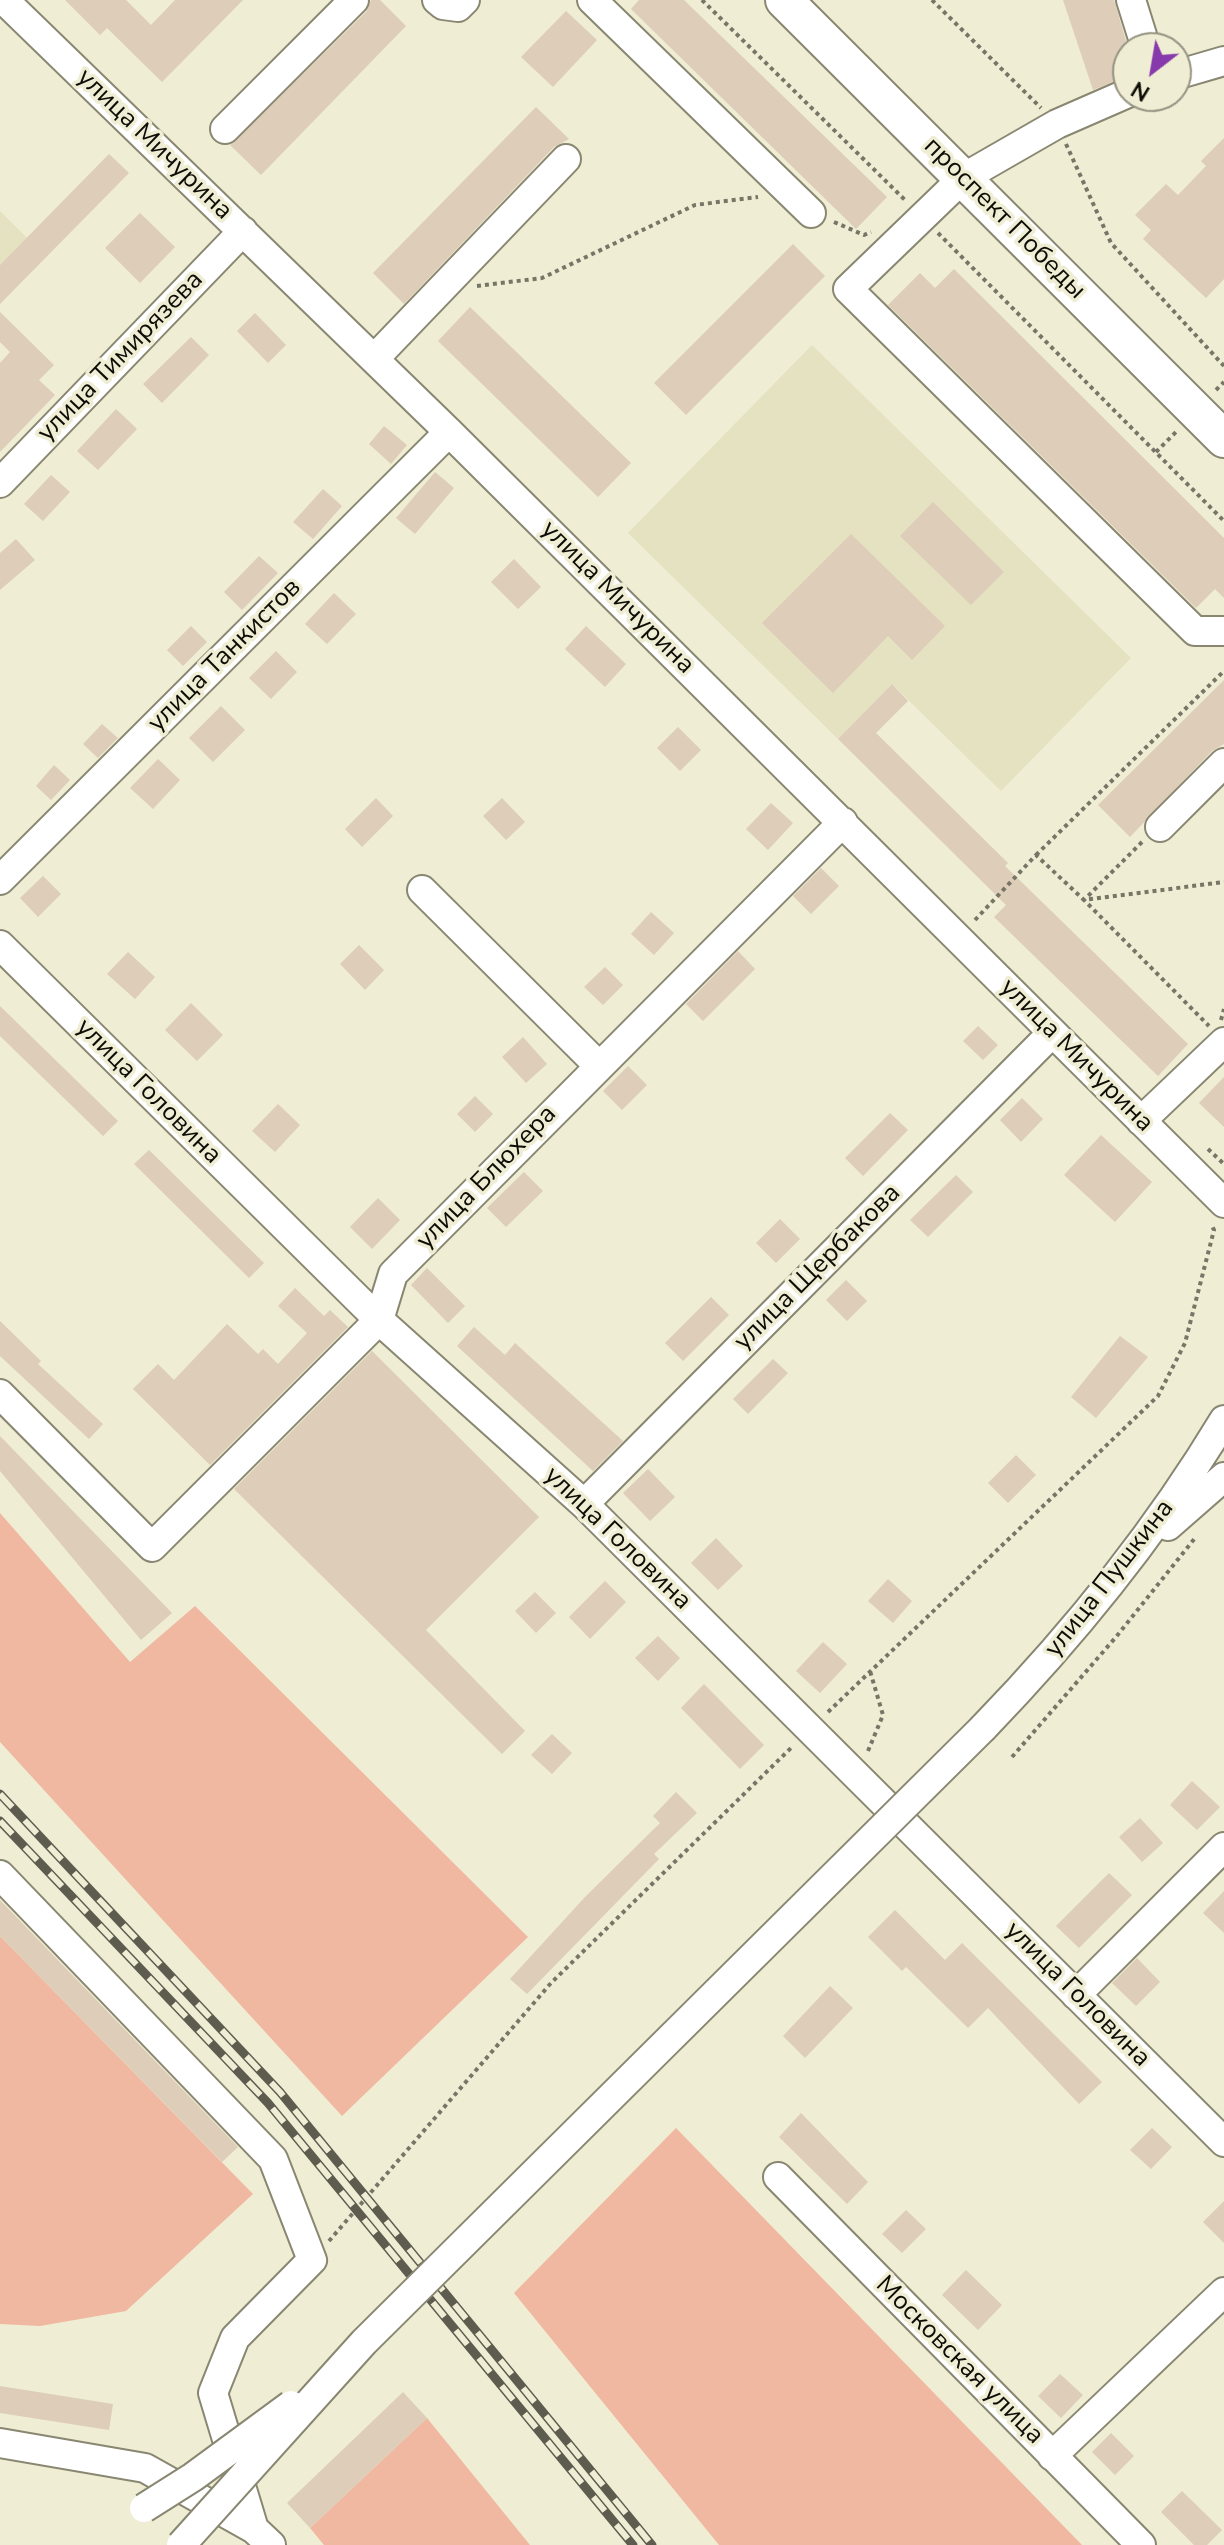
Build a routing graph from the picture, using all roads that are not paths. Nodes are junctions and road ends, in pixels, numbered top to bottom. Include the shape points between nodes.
1 (4, 0) edge
2 (354, 0) edge
3 (437, 0) edge
4 (465, 0) edge
5 (592, 0) edge
6 (784, 0) edge
7 (1131, 0) edge
8 (1141, 32) edge
9 (1224, 61) edge
10 (1192, 70) edge
11 (1112, 100) edge
12 (225, 129) dead end
13 (566, 159) dead end
14 (963, 178) junction
15 (811, 213) dead end
16 (243, 231) junction
17 (374, 359) junction
18 (449, 432) junction
19 (1224, 439) edge
20 (0, 483) edge
21 (1224, 631) edge
22 (1224, 763) edge
23 (843, 822) junction
24 (1160, 827) dead end
25 (0, 880) edge
26 (422, 890) dead end
27 (0, 945) edge
28 (1052, 1033) junction
29 (1220, 1038) edge
30 (598, 1065) junction
31 (1141, 1121) junction
32 (1219, 1215) edge
33 (379, 1320) junction
34 (0, 1394) edge
35 (1224, 1394) edge
36 (1224, 1420) edge
37 (1208, 1446) junction
38 (1224, 1477) edge
39 (584, 1504) junction
40 (1135, 1555) junction
41 (1224, 1847) edge
42 (0, 1875) edge
43 (1076, 1995) junction
44 (1224, 2142) edge
45 (778, 2177) dead end
46 (1224, 2292) edge
47 (364, 2342) junction
48 (0, 2443) edge
49 (1052, 2456) junction
50 (144, 2508) dead end
51 (262, 2537) edge
52 (181, 2545) edge
53 (1141, 2545) edge

1 - 16 street, улица Мичурина
2 - 12 street
3 - 4 street via 458,7
5 - 15 street
6 - 14 main road, проспект Победы
7 - 8 street
9 - 10 street
11 - 14 street via 1057,124
13 - 17 street
14 - 19 main road, проспект Победы
14 - 21 street via 848,289 1195,631
16 - 17 street, улица Мичурина
16 - 20 street, улица Тимирязева
17 - 18 street, улица Мичурина
18 - 23 street, улица Мичурина
18 - 25 street, улица Танкистов
22 - 24 street
23 - 28 street, улица Мичурина
23 - 30 street, улица Блюхера
26 - 30 street
27 - 33 street, улица Головина
28 - 31 street, улица Мичурина
28 - 39 street, улица Щербакова
29 - 31 street
30 - 33 street, улица Блюхера via 393,1274
31 - 32 street, улица Мичурина via 1200,1179
33 - 34 street, улица Блюхера via 152,1547
33 - 39 street, улица Головина
35 - 37 street
36 - 37 street, улица Пушкина
37 - 40 street, улица Пушкина
38 - 40 street
39 - 43 street, улица Головина
40 - 47 street, улица Пушкина, bridge via 983,1728
41 - 43 street
42 - 51 street via 273,2159 312,2260 235,2338 213,2393
43 - 44 street, улица Головина
45 - 49 street, Московская улица
46 - 49 street
47 - 50 street, bridge via 277,2416
47 - 52 street, bridge
48 - 51 street via 145,2468
49 - 53 street, Московская улица

